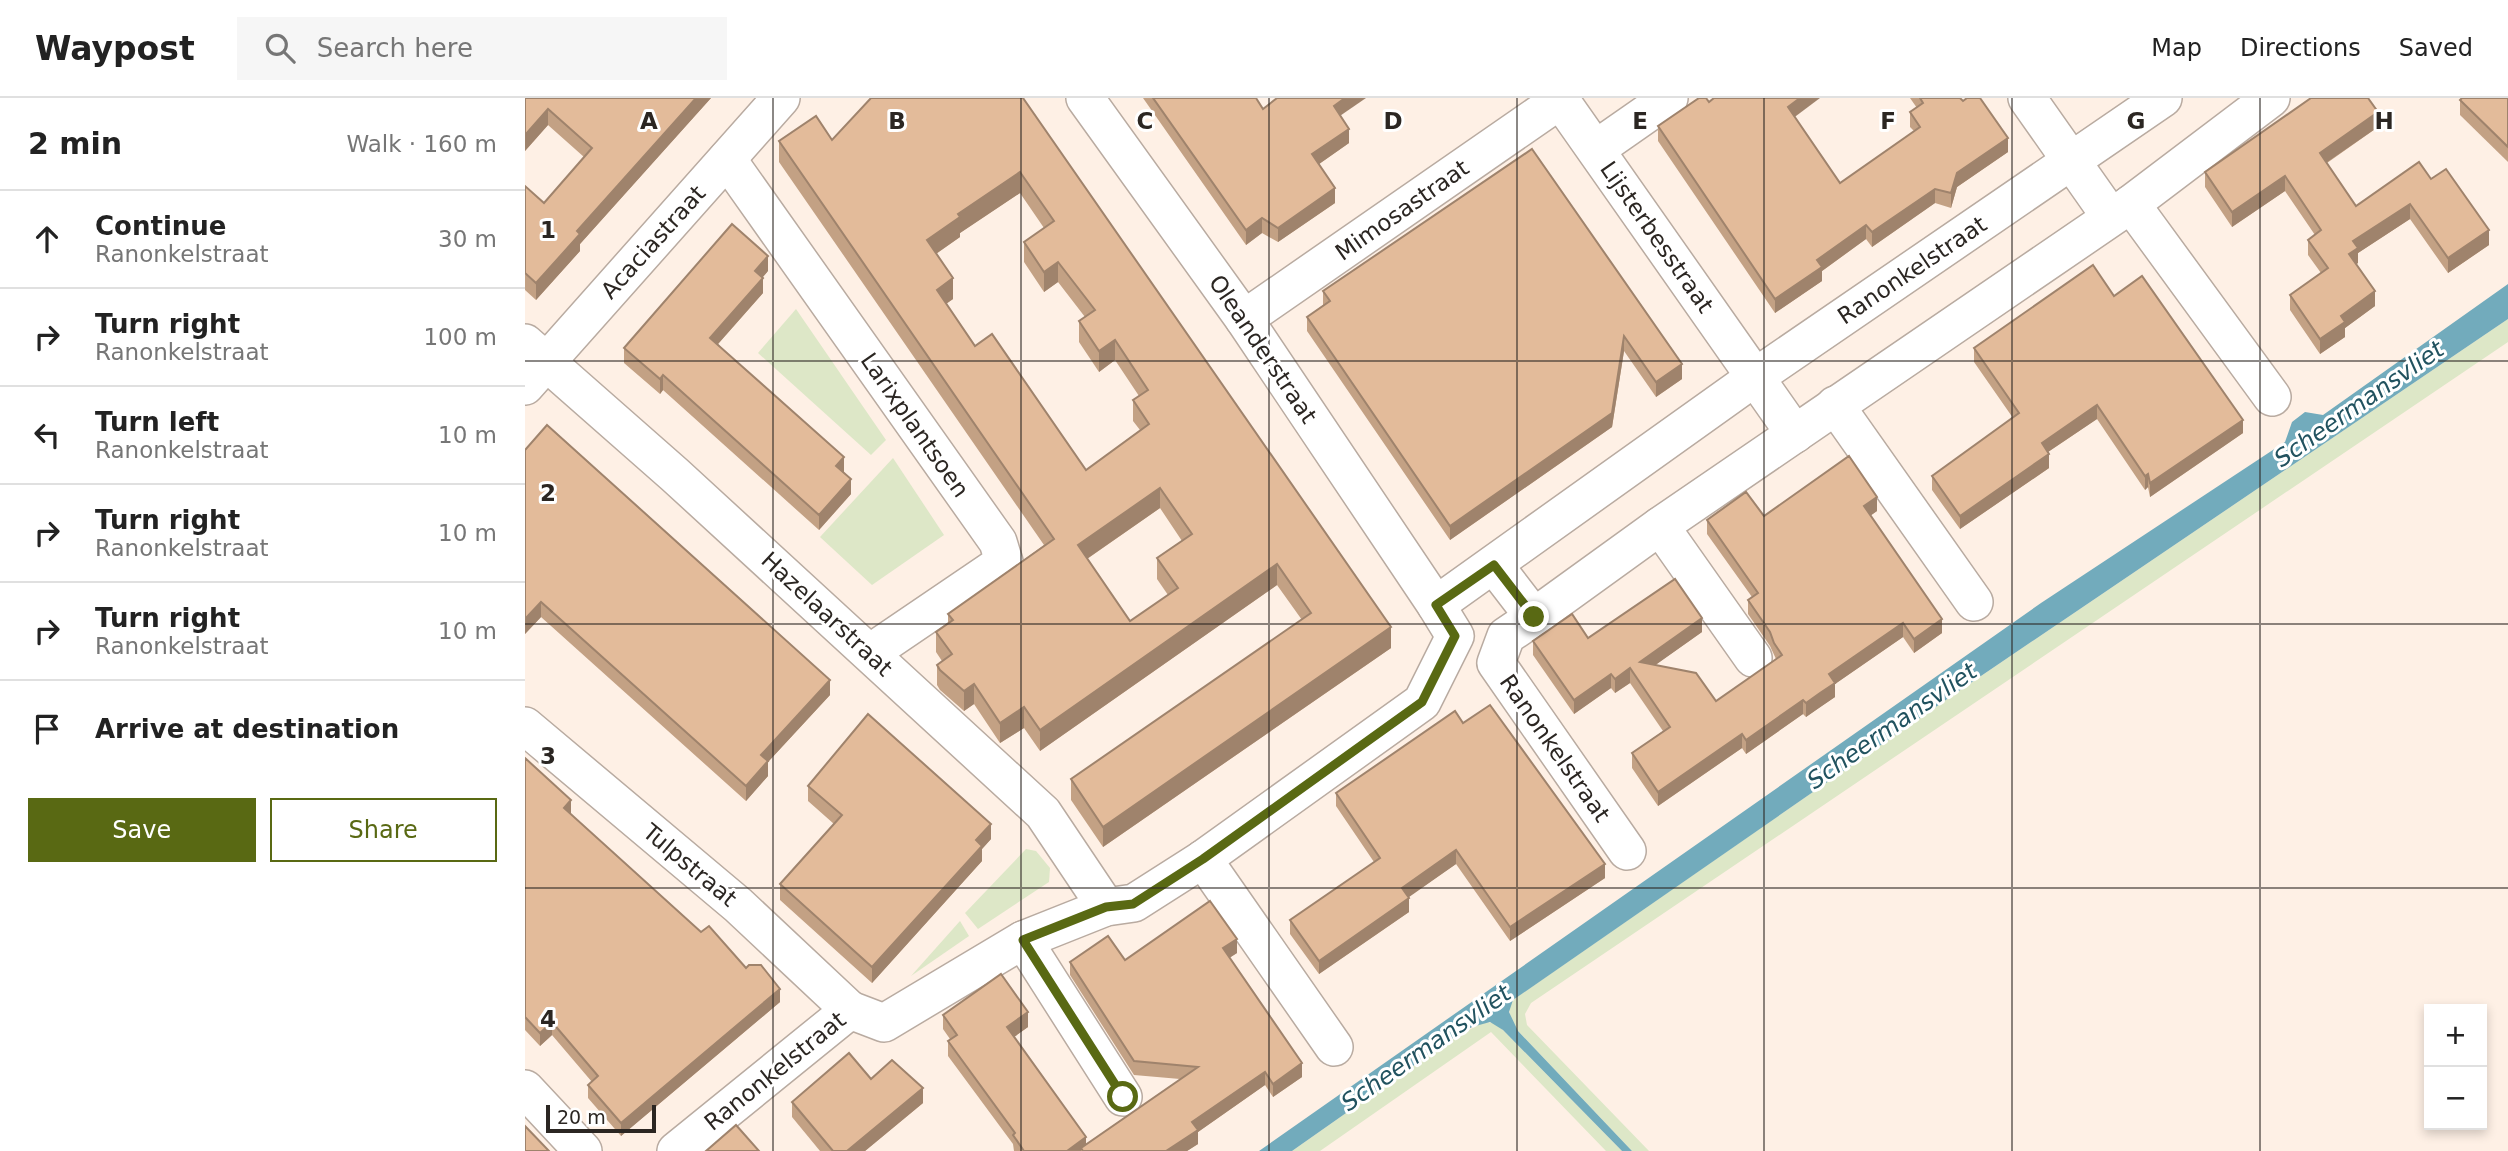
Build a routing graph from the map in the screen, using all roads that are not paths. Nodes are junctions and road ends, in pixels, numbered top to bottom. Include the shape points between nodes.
1 (781, 98) edge
2 (1085, 98) edge
3 (1669, 98) edge
4 (2027, 98) edge
5 (2163, 98) edge
6 (2271, 98) edge
7 (1559, 99) edge
8 (1596, 149) junction
9 (727, 159) junction
10 (2071, 162) junction
11 (2120, 210) junction
12 (1244, 319) junction
13 (532, 363) edge
14 (1754, 378) junction
15 (2271, 397) dead end
16 (1835, 405) junction
17 (1795, 434) junction
18 (1660, 526) junction
19 (1494, 565) junction
20 (1974, 601) dead end
21 (1436, 605) junction
22 (1534, 617) junction
23 (870, 653) junction
24 (1753, 658) dead end
25 (525, 726) edge
26 (1627, 850) dead end
27 (1203, 859) junction
28 (1106, 907) junction
29 (1023, 940) junction
30 (850, 1010) junction
31 (1334, 1046) dead end
32 (525, 1089) edge
33 (1123, 1097) dead end
34 (583, 1151) edge
35 (676, 1151) edge

1 - 9 street, Acaciastraat
2 - 12 street, Oleanderstraat
3 - 8 street
4 - 10 street
5 - 10 street, Ranonkelstraat
6 - 11 street, Ranonkelstraat
7 - 8 street, Lijsterbesstraat
7 - 12 street, Mimosastraat
8 - 14 street, Lijsterbesstraat
9 - 13 street, Acaciastraat
9 - 23 street, Larixplantsoen via 998,542 1004,562
10 - 11 street
10 - 14 street, Ranonkelstraat
11 - 15 street
11 - 16 street, Ranonkelstraat
12 - 21 street, Oleanderstraat
13 - 23 street, Hazelaarstraat via 675,475
14 - 17 street
14 - 19 street, Ranonkelstraat
16 - 17 street, Ranonkelstraat
16 - 20 street
17 - 18 street, Ranonkelstraat
18 - 22 street, Ranonkelstraat
18 - 24 street
19 - 21 street, Ranonkelstraat
19 - 22 street
21 - 27 street, Ranonkelstraat via 1455,636 1422,702
22 - 26 street, Ranonkelstraat via 1506,636 1496,663
23 - 28 street, Hazelaarstraat via 1043,813
25 - 30 street, Tulpstraat via 737,905
27 - 28 street, Ranonkelstraat via 1133,904
27 - 31 street
28 - 29 street, Ranonkelstraat
29 - 30 street, Ranonkelstraat via 884,1023
29 - 33 street
30 - 35 street, Ranonkelstraat
32 - 34 street

